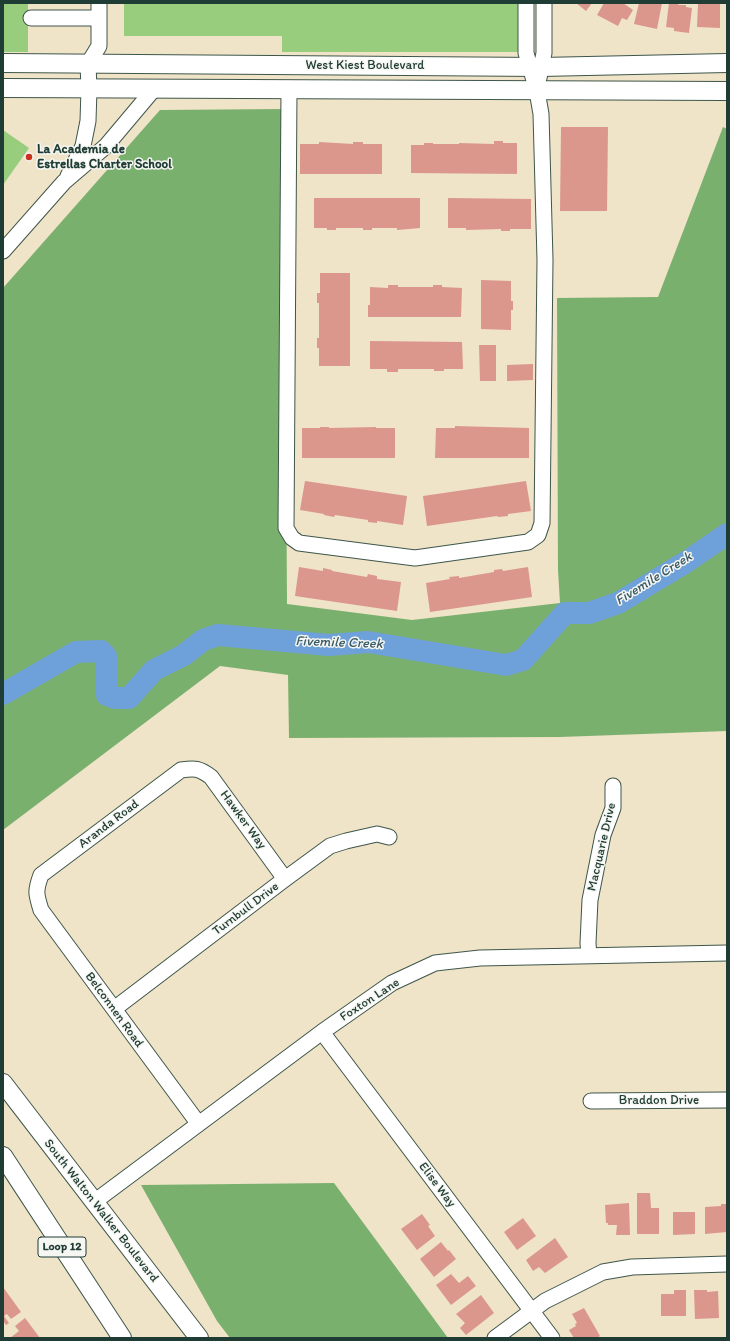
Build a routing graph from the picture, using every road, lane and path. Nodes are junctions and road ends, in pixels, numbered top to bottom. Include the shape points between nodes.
1 (99, 3) edge
2 (526, 3) edge
3 (544, 3) edge
4 (31, 18) dead end
5 (99, 18) junction
6 (3, 63) edge
7 (727, 63) edge
8 (88, 64) junction
9 (536, 67) junction
10 (3, 88) edge
11 (89, 88) junction
12 (154, 89) junction
13 (289, 90) junction
14 (537, 91) junction
15 (727, 91) edge
16 (64, 182) junction
17 (3, 251) edge
18 (196, 768) joint
19 (613, 786) dead end
20 (389, 837) dead end
21 (285, 879) junction
22 (36, 893) joint
23 (727, 953) edge
24 (589, 956) junction
25 (114, 1009) junction
26 (322, 1032) junction
27 (3, 1083) edge
28 (727, 1100) edge
29 (591, 1101) dead end
30 (198, 1123) junction
31 (3, 1156) edge
32 (94, 1202) junction
33 (727, 1264) edge
34 (532, 1310) junction
35 (122, 1338) edge
36 (199, 1338) edge
37 (495, 1338) edge
38 (552, 1338) edge

1 - 5 street
2 - 9 street via 526,53
3 - 9 street via 544,53
4 - 5 street
5 - 8 street via 99,46
6 - 8 main road, West Kiest Boulevard
7 - 9 main road, West Kiest Boulevard
8 - 9 main road, West Kiest Boulevard
8 - 11 street
9 - 14 street
10 - 11 main road, West Kiest Boulevard
11 - 12 main road, West Kiest Boulevard
11 - 16 street via 88,121 83,146
12 - 13 main road, West Kiest Boulevard
12 - 16 street via 106,146
13 - 14 main road, West Kiest Boulevard
13 - 14 street via 286,528 292,538 299,543 415,558 528,542 538,535 542,523 545,260 541,114
14 - 15 main road, West Kiest Boulevard
16 - 17 street
18 - 21 street, Hawker Way via 211,777
18 - 22 street, Aranda Road via 181,770 41,875
19 - 24 street, Macquarie Drive via 613,808 603,835 590,900
20 - 21 street, Turnbull Drive via 377,834 330,846
21 - 25 street, Turnbull Drive
22 - 25 street, Belconnen Road via 41,910
23 - 24 street, Foxton Lane
24 - 26 street, Foxton Lane via 480,958 435,963 392,983
25 - 30 street, Belconnen Road
26 - 30 street, Foxton Lane
26 - 34 street, Elise Way
27 - 32 main road, South Walton Walker Boulevard
28 - 29 street, Braddon Drive
30 - 32 street, Foxton Lane
31 - 35 main road, Loop 12
32 - 36 main road, South Walton Walker Boulevard
33 - 34 street via 632,1267 603,1272
34 - 37 street
34 - 38 street, Elise Way

